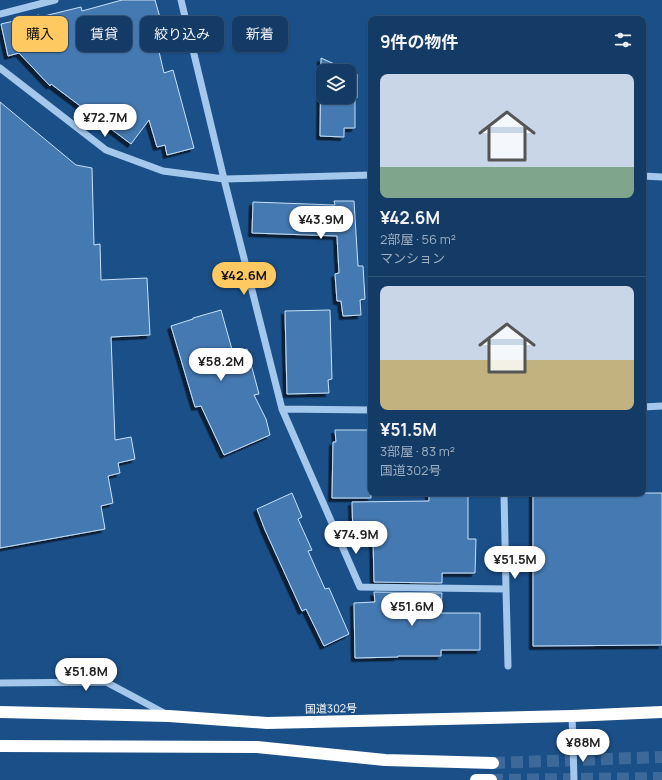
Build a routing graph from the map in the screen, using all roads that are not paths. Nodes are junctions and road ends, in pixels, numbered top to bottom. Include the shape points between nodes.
1 (52, 0) edge
2 (181, 0) edge
3 (0, 14) edge
4 (0, 68) edge
5 (368, 175) edge
6 (646, 176) edge
7 (662, 176) edge
8 (224, 179) junction
9 (662, 406) edge
10 (646, 407) edge
11 (282, 409) junction
12 (368, 410) edge
13 (504, 496) edge
14 (506, 589) junction
15 (508, 666) dead end
16 (0, 682) edge
17 (0, 712) edge
18 (662, 712) edge
19 (169, 716) junction
20 (572, 716) junction
21 (0, 746) edge
22 (493, 763) tunnel mouth
23 (476, 780) edge
24 (492, 780) edge
25 (574, 780) edge

1 - 3 street
2 - 8 street
4 - 8 street via 106,150 163,171
5 - 8 street
6 - 7 street
8 - 11 street
9 - 10 street
11 - 12 street
11 - 14 street via 360,588
13 - 14 street
14 - 15 street
16 - 19 street via 106,682
17 - 19 highway, 国道302号
18 - 20 highway, 国道302号
19 - 20 highway, 国道302号 via 267,723
20 - 25 street, bridge
21 - 22 highway via 257,747 385,760
23 - 24 highway

